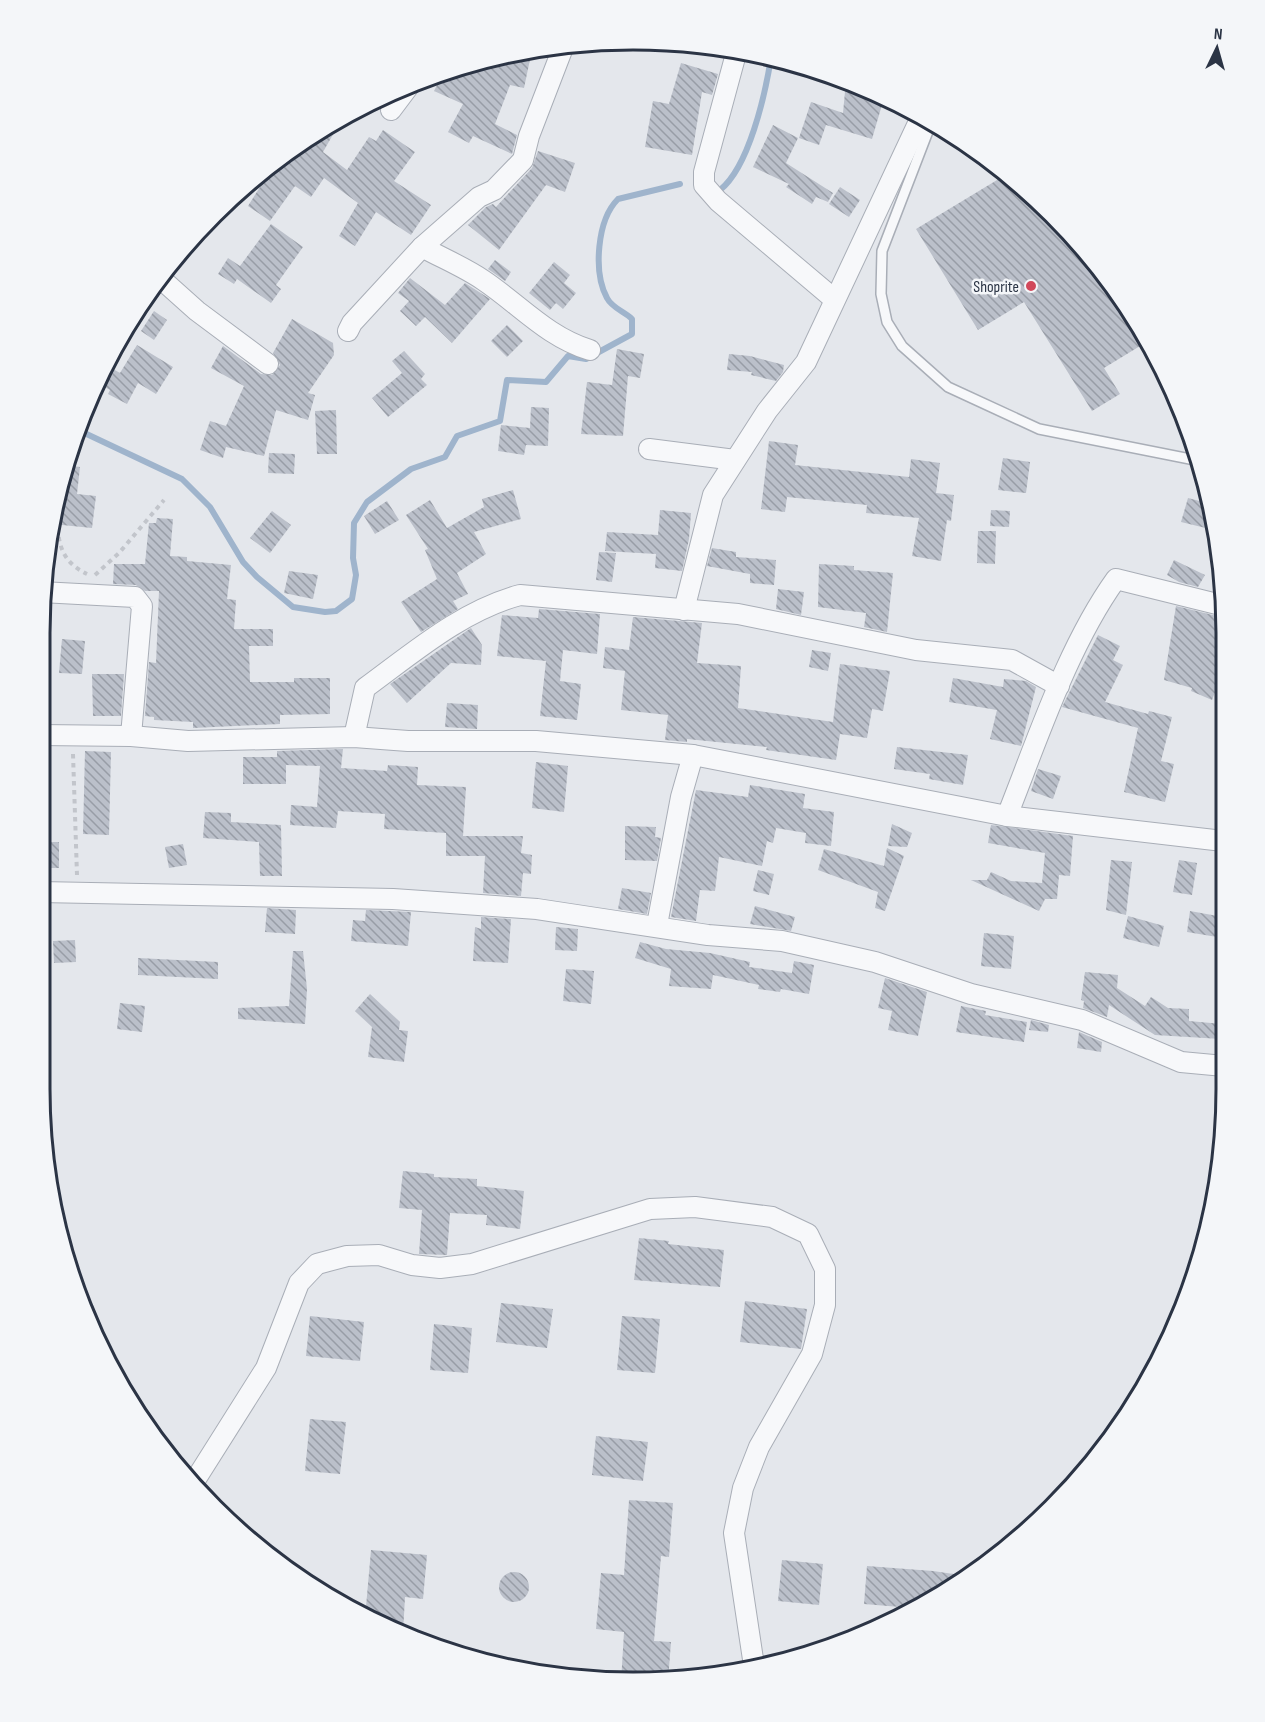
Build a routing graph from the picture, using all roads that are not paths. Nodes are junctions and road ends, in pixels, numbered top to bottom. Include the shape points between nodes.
1 (561, 54) edge
2 (735, 59) edge
3 (399, 99) edge
4 (391, 110) dead end
5 (917, 125) edge
6 (928, 131) edge
7 (422, 247) junction
8 (166, 283) edge
9 (834, 299) junction
10 (348, 331) dead end
11 (590, 350) dead end
12 (268, 364) dead end
13 (649, 449) dead end
14 (1189, 459) edge
15 (735, 460) junction
16 (51, 592) edge
17 (1214, 603) edge
18 (684, 610) junction
19 (1059, 686) junction
20 (50, 735) edge
21 (131, 736) junction
22 (354, 737) junction
23 (693, 755) junction
24 (1007, 816) junction
25 (1216, 840) edge
26 (50, 892) edge
27 (657, 925) junction
28 (1216, 1065) edge
29 (197, 1477) edge
30 (753, 1659) edge

1 - 7 street via 523,160 494,190 479,197
2 - 9 street via 704,172 705,185 718,201
3 - 4 street
5 - 9 street
6 - 14 lane via 882,251 881,294 887,322 902,346 948,387 1039,429
7 - 10 street via 351,323
7 - 11 street via 482,279 543,328
8 - 12 street
9 - 15 street via 806,362
13 - 15 street
15 - 18 street via 713,495
16 - 21 street via 135,597 142,606
17 - 19 street via 1116,579
18 - 19 street via 738,614 916,650 1012,660
18 - 22 street via 520,595 496,601 435,636 365,688
19 - 24 street
20 - 21 street
21 - 22 street via 188,741
22 - 23 street via 536,741
23 - 24 street
23 - 27 street via 681,797
24 - 25 street
26 - 27 street via 393,899 537,909
27 - 28 street via 782,941 874,962 971,994 1082,1020 1181,1062
29 - 30 street via 266,1368 298,1284 317,1264 347,1256 378,1255 440,1268 472,1264 650,1209 695,1207 772,1217 808,1234 825,1269 825,1305 812,1353 759,1447 743,1488 734,1533

